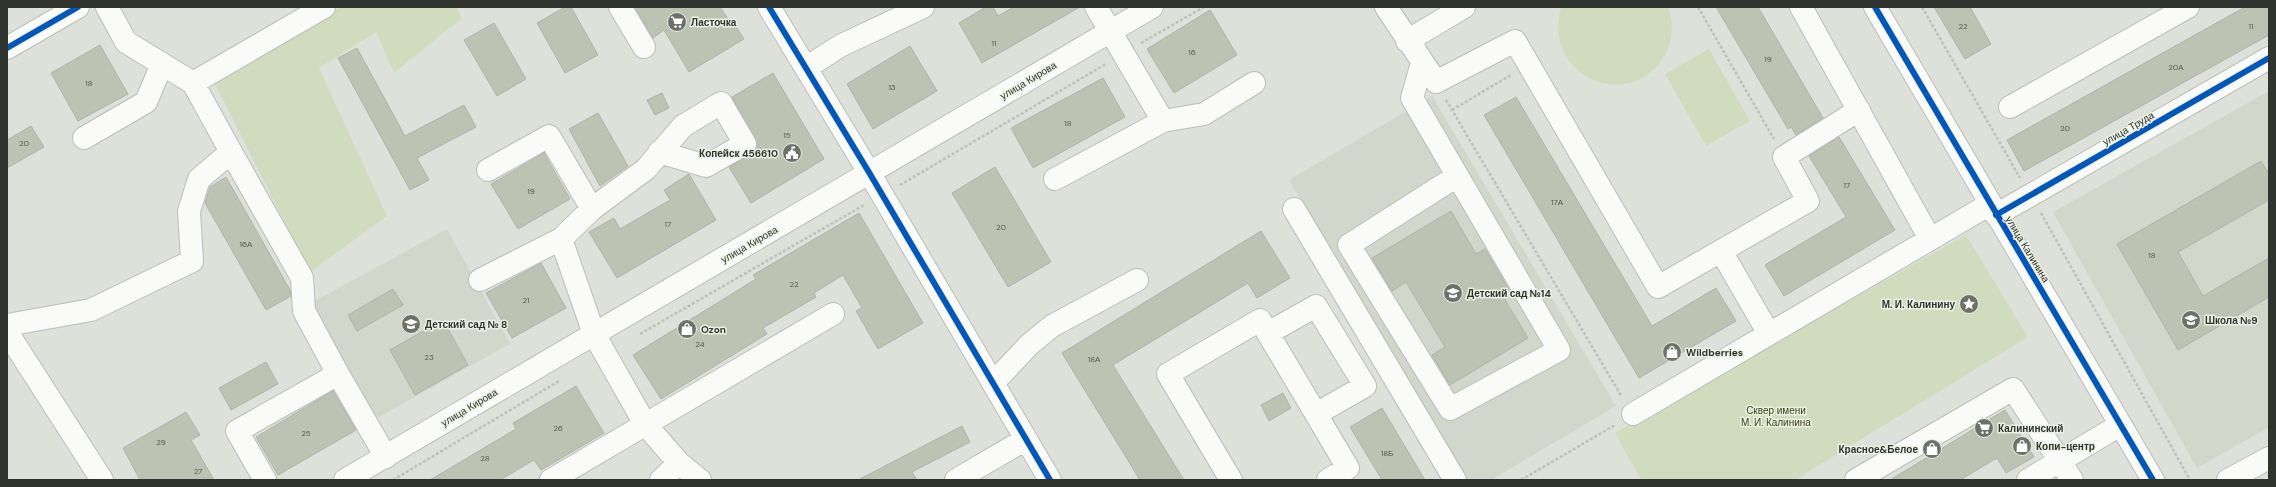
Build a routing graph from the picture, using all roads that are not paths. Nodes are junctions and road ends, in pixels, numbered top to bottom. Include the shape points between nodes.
1 (78, 7) edge
2 (107, 7) edge
3 (324, 7) edge
4 (620, 7) edge
5 (769, 7) edge
6 (923, 7) edge
7 (1096, 7) edge
8 (1152, 7) edge
9 (1386, 7) edge
10 (1464, 7) edge
11 (1801, 7) edge
12 (1875, 7) edge
13 (2188, 7) edge
14 (1111, 31) junction
15 (1407, 41) junction
16 (644, 47) dead end
17 (7, 48) edge
18 (2269, 58) edge
19 (1422, 63) junction
20 (162, 64) junction
21 (806, 68) junction
22 (193, 83) junction
23 (1254, 83) dead end
24 (2010, 108) dead end
25 (1858, 110) junction
26 (1163, 121) junction
27 (84, 138) dead end
28 (230, 152) junction
29 (660, 152) dead end
30 (488, 170) dead end
31 (870, 174) junction
32 (1457, 176) junction
33 (1055, 179) dead end
34 (592, 209) junction
35 (1294, 209) dead end
36 (1993, 210) junction
37 (561, 239) junction
38 (1930, 239) junction
39 (1722, 251) junction
40 (480, 280) dead end
41 (1137, 280) dead end
42 (833, 314) dead end
43 (7, 325) edge
44 (7, 332) edge
45 (1268, 333) junction
46 (594, 334) junction
47 (1769, 334) junction
48 (338, 374) junction
49 (994, 383) junction
50 (1316, 414) junction
51 (1633, 414) road end
52 (645, 424) junction
53 (2120, 425) junction
54 (1026, 439) junction
55 (386, 456) junction
56 (2269, 458) edge
57 (2061, 461) junction
58 (678, 463) junction
59 (1223, 477) edge
60 (102, 480) edge
61 (265, 480) edge
62 (345, 480) edge
63 (551, 480) edge
64 (661, 480) edge
65 (700, 480) edge
66 (956, 480) edge
67 (1050, 480) edge
68 (1328, 480) edge
69 (1455, 480) edge
70 (1856, 480) edge
71 (2028, 480) edge
72 (2072, 480) edge
73 (2153, 480) edge
74 (2228, 480) edge

1 - 17 street
2 - 20 street via 126,42
3 - 22 street
4 - 16 street
5 - 21 street
6 - 21 street via 840,46
7 - 14 street
8 - 14 street, улица Кирова
9 - 15 street
10 - 15 street
11 - 25 street
12 - 36 street, улица Калинина
13 - 24 street
14 - 26 street
14 - 31 street, улица Кирова
15 - 19 street
18 - 36 street, улица Труда via 2031,195
19 - 32 street via 1412,98
19 - 39 street via 1436,82 1515,41 1658,287
20 - 22 street
20 - 27 street via 146,102
21 - 31 street
22 - 28 street
23 - 26 street via 1204,114
25 - 38 street
25 - 39 street via 1784,157 1808,202
26 - 33 street
28 - 43 street via 199,179 189,211 192,261 91,310
28 - 48 street via 302,278 304,311
29 - 34 street via 646,169
30 - 34 street via 549,136
31 - 46 street, улица Кирова
31 - 49 street
32 - 32 street via 1559,350 1450,409 1349,245
34 - 37 street
35 - 69 street
36 - 38 street, улица Труда
36 - 53 street, улица Калинина
37 - 40 street
37 - 46 street
38 - 47 street, улица Труда
39 - 47 street
41 - 49 street via 1052,326 1030,344
42 - 52 street
44 - 60 street
45 - 50 street
45 - 50 street via 1316,306 1365,386
45 - 59 street via 1260,320 1168,374
46 - 52 street
46 - 55 street, улица Кирова
47 - 51 street, улица Труда
48 - 55 street
48 - 61 street via 237,431
49 - 54 street
50 - 68 street via 1348,468
52 - 58 street
52 - 63 street
53 - 57 street
53 - 73 street, улица Калинина
54 - 66 street
54 - 67 street
55 - 62 street, улица Кирова
56 - 74 street
57 - 70 street via 2014,389
57 - 71 street
57 - 72 street
58 - 64 street
58 - 65 street

